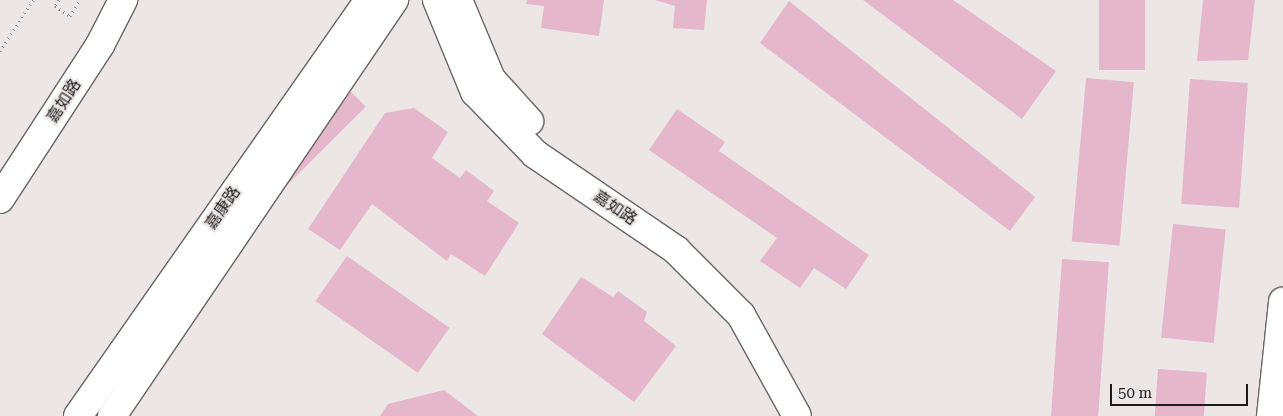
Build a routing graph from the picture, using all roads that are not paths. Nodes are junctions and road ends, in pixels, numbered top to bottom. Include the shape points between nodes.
1 (123, 0) edge
2 (369, 0) edge
3 (394, 0) edge
4 (438, 0) edge
5 (458, 0) edge
6 (0, 199) edge
7 (1283, 302) edge
8 (78, 416) edge
9 (112, 416) edge
10 (797, 416) edge
11 (814, 416) edge
12 (1271, 416) edge

1 - 6 street, 嘉如路 via 100,45
2 - 8 street, 嘉康路
3 - 9 street, 嘉康路
4 - 10 street, 嘉如路 via 475,92 535,154 676,250 741,315
5 - 11 street, 嘉如路 via 490,78 543,137 689,237 754,303
7 - 12 street

